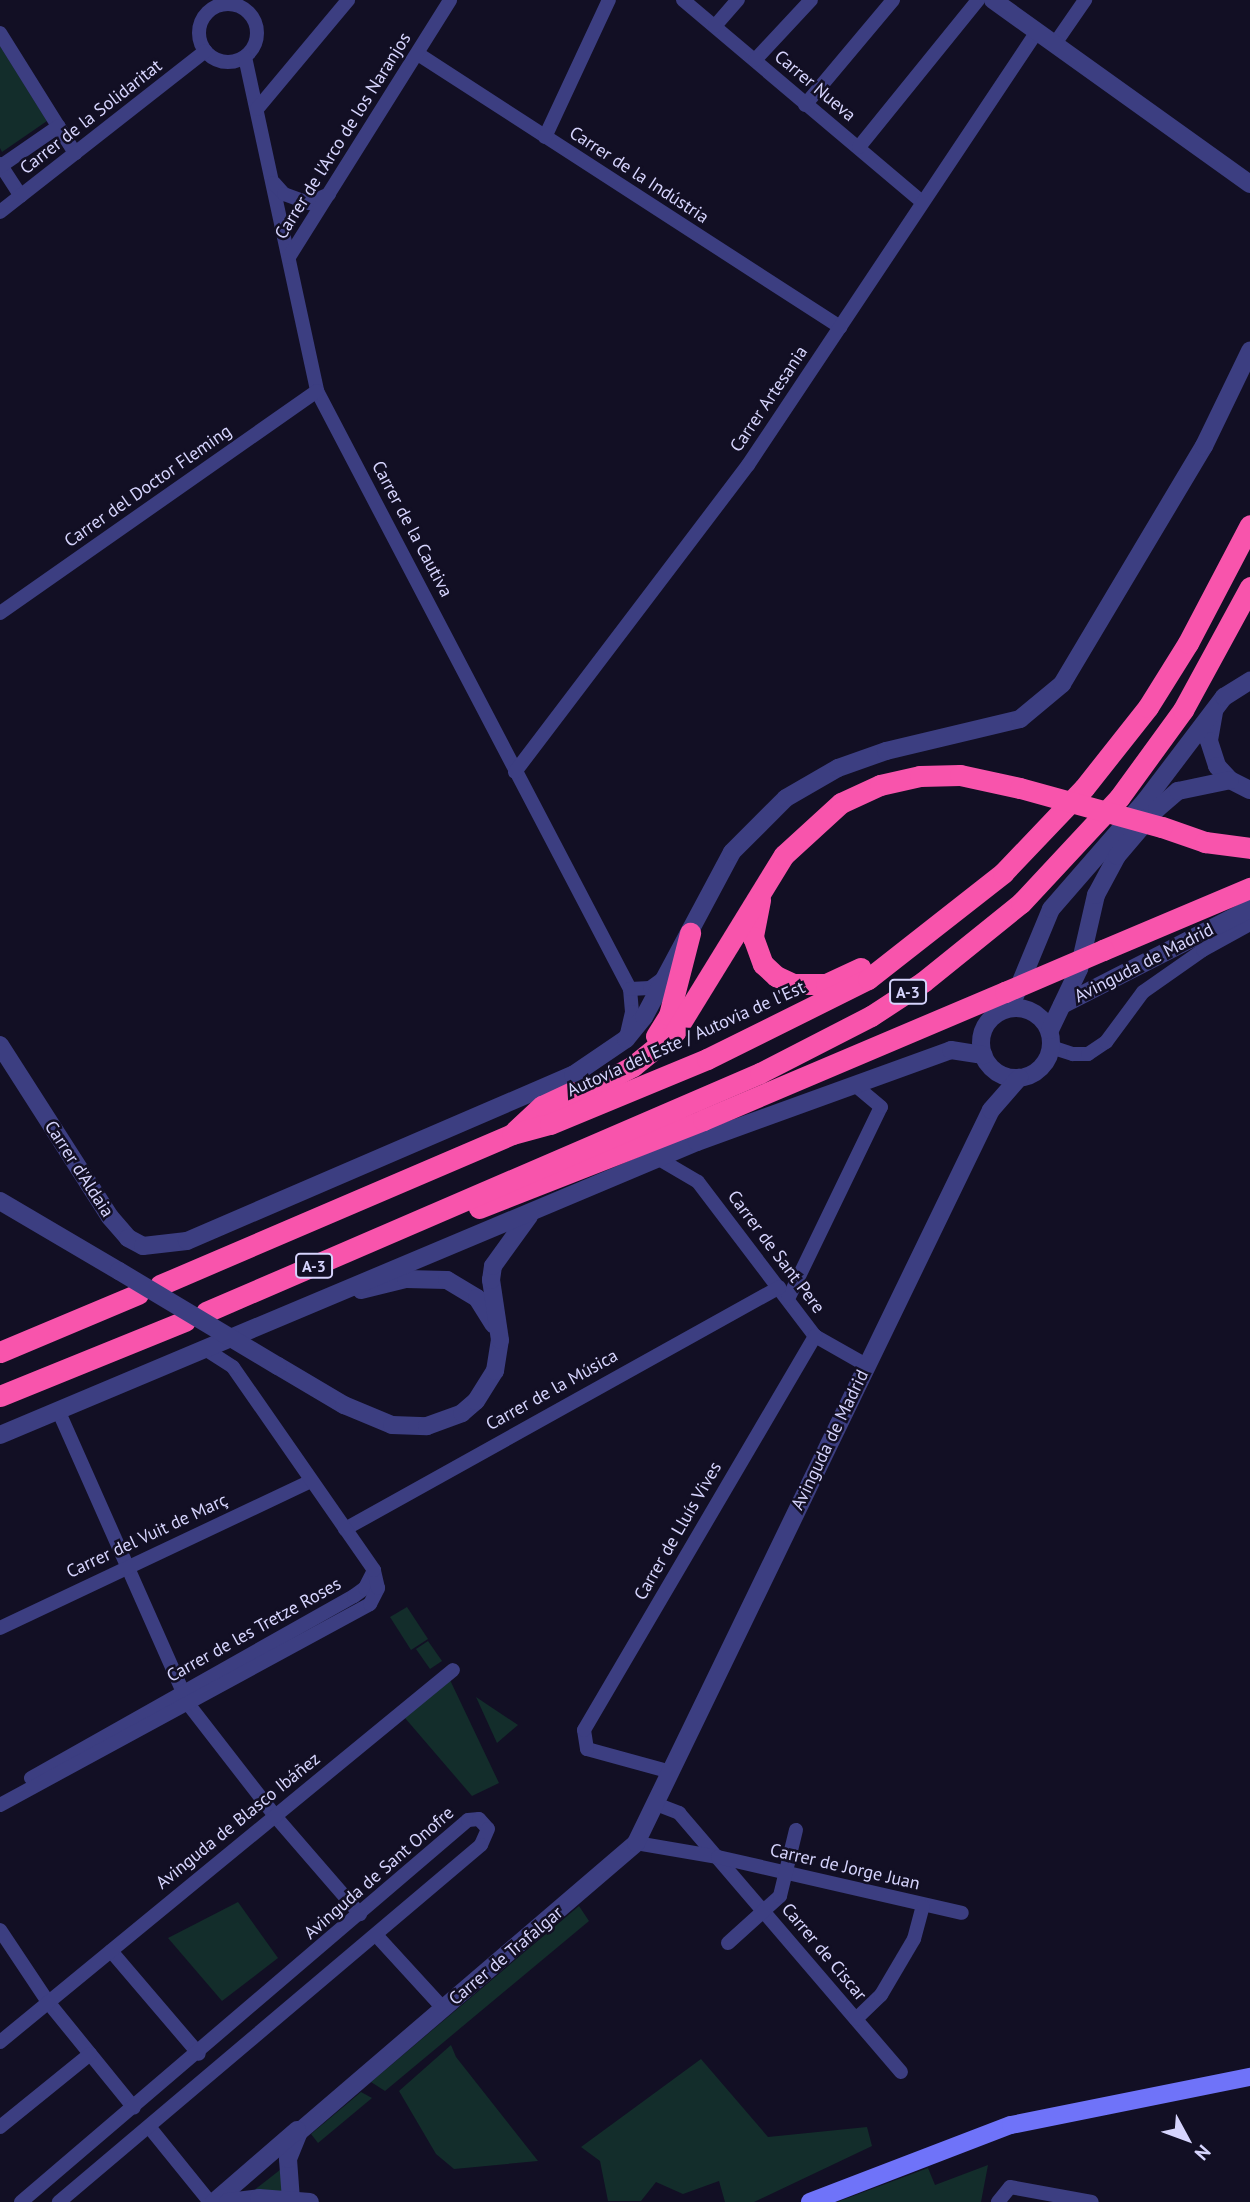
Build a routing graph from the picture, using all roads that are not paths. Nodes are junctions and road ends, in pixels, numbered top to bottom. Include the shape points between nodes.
1 (348, 0) edge
2 (449, 0) edge
3 (609, 0) edge
4 (683, 0) edge
5 (738, 0) edge
6 (811, 0) edge
7 (893, 0) edge
8 (978, 0) edge
9 (993, 0) edge
10 (1084, 0) edge
11 (231, 3) edge
12 (715, 26) junction
13 (0, 33) edge
14 (1036, 33) junction
15 (1054, 45) junction
16 (205, 51) junction
17 (418, 54) junction
18 (245, 57) junction
19 (755, 60) junction
20 (805, 105) junction
21 (257, 109) junction
22 (59, 127) junction
23 (545, 137) junction
24 (859, 147) junction
25 (75, 153) junction
26 (1, 165) edge
27 (272, 178) junction
28 (1250, 184) edge
29 (330, 194) junction
30 (21, 196) junction
31 (922, 202) junction
32 (0, 212) edge
33 (289, 257) junction
34 (840, 327) junction
35 (1250, 351) edge
36 (317, 391) junction
37 (1250, 526) edge
38 (1250, 587) edge
39 (0, 613) edge
40 (1250, 681) edge
41 (1214, 712) junction
42 (515, 772) junction
43 (1230, 780) junction
44 (1250, 790) edge
45 (1171, 830) junction
46 (1250, 839) edge
47 (1250, 848) edge
48 (764, 887) junction
49 (1250, 888) edge
50 (1250, 909) edge
51 (1250, 924) edge
52 (690, 933) junction
53 (895, 957) junction
54 (667, 976) junction
55 (630, 989) junction
56 (1007, 1000) junction
57 (1062, 1005) junction
58 (1051, 1038) junction
59 (626, 1039) junction
60 (0, 1045) edge
61 (984, 1055) junction
62 (995, 1070) junction
63 (1019, 1078) junction
64 (854, 1084) junction
65 (991, 1110) junction
66 (535, 1113) junction
67 (512, 1134) junction
68 (659, 1159) junction
69 (0, 1201) edge
70 (533, 1212) junction
71 (423, 1220) junction
72 (160, 1285) dead end
73 (779, 1287) junction
74 (351, 1290) junction
75 (138, 1294) dead end
76 (788, 1299) junction
77 (206, 1312) dead end
78 (185, 1321) dead end
79 (259, 1329) junction
80 (815, 1336) junction
81 (500, 1340) junction
82 (205, 1349) junction
83 (0, 1352) edge
84 (866, 1365) junction
85 (233, 1367) junction
86 (0, 1396) edge
87 (58, 1410) junction
88 (0, 1435) edge
89 (311, 1480) junction
90 (345, 1529) junction
91 (123, 1566) junction
92 (0, 1628) edge
93 (453, 1670) dead end
94 (186, 1699) junction
95 (671, 1772) junction
96 (0, 1796) edge
97 (656, 1804) junction
98 (0, 1805) edge
99 (275, 1816) junction
100 (796, 1830) dead end
101 (636, 1843) junction
102 (718, 1857) junction
103 (787, 1873) junction
104 (923, 1906) junction
105 (765, 1911) junction
106 (962, 1913) dead end
107 (360, 1914) junction
108 (0, 1930) edge
109 (376, 1935) junction
110 (728, 1943) dead end
111 (111, 1951) junction
112 (48, 2002) junction
113 (443, 2008) junction
114 (856, 2019) junction
115 (0, 2042) edge
116 (90, 2054) junction
117 (199, 2054) junction
118 (901, 2072) dead end
119 (1250, 2077) edge
120 (134, 2108) junction
121 (314, 2118) junction
122 (0, 2127) edge
123 (150, 2128) junction
124 (289, 2172) junction
125 (1001, 2196) edge
126 (292, 2201) edge
127 (21, 2202) edge
128 (59, 2202) edge
129 (212, 2202) edge
130 (229, 2202) edge
131 (310, 2202) edge
132 (317, 2202) edge
133 (810, 2202) edge
134 (1092, 2202) edge

1 - 21 street
2 - 17 street, Carrer de l'Arco de los Naranjos
3 - 23 street
4 - 12 street, Carrer Nueva
5 - 12 street
6 - 19 street
7 - 20 street
8 - 24 street
9 - 14 street
10 - 15 street
11 - 16 street via 200,26
11 - 18 street via 252,16 257,30 255,45
12 - 19 street, Carrer Nueva
13 - 22 street
14 - 15 street
14 - 31 street, Carrer Artesania
15 - 28 street
16 - 18 street via 224,62
16 - 25 street, Carrer de la Solidaritat
17 - 23 street, Carrer de la Indústria
17 - 29 street, Carrer de l'Arco de los Naranjos
18 - 21 street, Carrer de la Cautiva
19 - 20 street, Carrer Nueva
20 - 24 street, Carrer Nueva
21 - 27 street, Carrer de la Cautiva
22 - 25 street
22 - 26 street
23 - 34 street, Carrer de la Indústria
24 - 31 street, Carrer Nueva
25 - 30 street, Carrer de la Solidaritat
26 - 30 street
27 - 29 street via 284,194 309,203
27 - 33 street, Carrer de la Cautiva
29 - 33 street, Carrer de l'Arco de los Naranjos
30 - 32 street, Carrer de la Solidaritat
31 - 34 street, Carrer Artesania
33 - 36 street, Carrer de la Cautiva
34 - 42 street, Carrer Artesania via 748,465
35 - 52 street via 1204,446 1062,684 1020,719 886,751 811,781 760,820 732,852
36 - 39 street, Carrer del Doctor Fleming
36 - 42 street, Carrer de la Cautiva
37 - 53 highway, Autovía del Este / Autovia de l'Est / A-3 via 1149,707 1084,788 1003,873
38 - 71 highway, A-3 via 1215,656 1148,761 1065,859 973,944 871,1016 816,1046
40 - 41 street via 1224,697
41 - 43 street via 1212,754
41 - 56 street via 1051,909
42 - 55 street, Carrer de la Cautiva
43 - 44 street
43 - 57 street via 1178,791 1128,841 1096,895 1079,969
45 - 46 highway
45 - 47 highway via 1206,842
45 - 48 highway, bridge via 960,775 920,776 880,785 819,819 784,855
48 - 53 highway via 753,937 763,964 776,976 793,984 826,984
48 - 66 highway via 675,1031 599,1087
49 - 56 highway, bridge via 1103,950
50 - 57 street, Avinguda de Madrid
51 - 58 street, Avinguda de Madrid via 1143,992 1105,1042 1088,1054 1073,1054
52 - 54 street
52 - 66 highway via 679,984 660,1031 611,1072
53 - 67 highway, Autovía del Este / Autovia de l'Est / A-3 via 868,979 753,1039 550,1124
54 - 55 street via 650,988
54 - 59 street
55 - 59 street via 632,1012
56 - 58 street via 1035,1014
56 - 61 street via 984,1027
56 - 71 highway via 466,1213
57 - 58 street, Avinguda de Madrid
58 - 63 street via 1041,1069
59 - 60 street, Carrer d'Aldaia via 573,1075 187,1241 144,1246 128,1238
61 - 62 street
61 - 64 street via 951,1050
62 - 63 street
62 - 65 street, Avinguda de Madrid
63 - 65 street, Avinguda de Madrid
64 - 68 street
64 - 76 street via 881,1107
65 - 84 street, Avinguda de Madrid
66 - 67 highway
67 - 72 highway, Autovía del Este / Autovia de l'Est / A-3
68 - 70 street
68 - 73 street, Carrer de Sant Pere via 698,1182
69 - 81 street, bridge via 278,1366 368,1417 392,1425 427,1426 462,1413 476,1401 495,1371
70 - 74 street via 367,1279
70 - 81 street via 512,1234 493,1266
71 - 77 highway, A-3
73 - 76 street, Carrer de Sant Pere
73 - 90 street, Carrer de la Música
74 - 79 street
74 - 81 street via 405,1279 447,1280 477,1298
75 - 83 highway
76 - 80 street, Carrer de Sant Pere
78 - 86 highway
79 - 82 street
79 - 85 street via 233,1351
80 - 84 street, Carrer de Sant Pere
80 - 95 street, Carrer de Lluís Vives via 584,1730 587,1749
82 - 85 street
82 - 87 street
84 - 95 street, Avinguda de Madrid
85 - 89 street
87 - 88 street
87 - 91 street
89 - 90 street
89 - 91 street, Carrer del Vuit de Març
90 - 94 street, Carrer de les Tretze Roses via 374,1570 379,1588 370,1604
91 - 92 street, Carrer del Vuit de Març
91 - 94 street
93 - 99 street, Avinguda de Blasco Ibáñez
94 - 96 street, Carrer de les Tretze Roses
94 - 98 street, Carrer de les Tretze Roses
94 - 99 street
95 - 97 street, Carrer de Trafalgar
97 - 101 street, Carrer de Trafalgar
97 - 102 street, Carrer de Ciscar via 679,1813
99 - 107 street
99 - 111 street, Avinguda de Blasco Ibáñez
100 - 103 street
101 - 102 street, Carrer de Jorge Juan
101 - 113 street, Carrer de Trafalgar
102 - 103 street, Carrer de Jorge Juan
102 - 105 street, Carrer de Ciscar
103 - 104 street, Carrer de Jorge Juan
103 - 105 street via 780,1896
104 - 106 street, Carrer de Jorge Juan
104 - 114 street via 914,1939 881,1996
105 - 110 street
105 - 114 street, Carrer de Ciscar
107 - 109 street, Avinguda de Sant Onofre via 468,1820 479,1819 488,1829 481,1845
107 - 117 street, Avinguda de Sant Onofre
108 - 112 street
109 - 113 street
109 - 123 street, Avinguda de Sant Onofre
111 - 112 street, Avinguda de Blasco Ibáñez
111 - 117 street
112 - 115 street, Avinguda de Blasco Ibáñez
112 - 116 street
113 - 121 street, Carrer de Trafalgar
114 - 118 street, Carrer de Ciscar
116 - 120 street
116 - 122 street
117 - 120 street, Avinguda de Sant Onofre
119 - 133 main road via 1011,2124
120 - 127 street, Avinguda de Sant Onofre
121 - 124 street, Carrer de Trafalgar via 292,2143
121 - 129 street, Carrer de Trafalgar
123 - 128 street, Avinguda de Sant Onofre
123 - 129 street
124 - 126 street, Carrer de Trafalgar
124 - 132 street via 300,2190
125 - 134 street via 1010,2187
126 - 130 street
126 - 131 street

